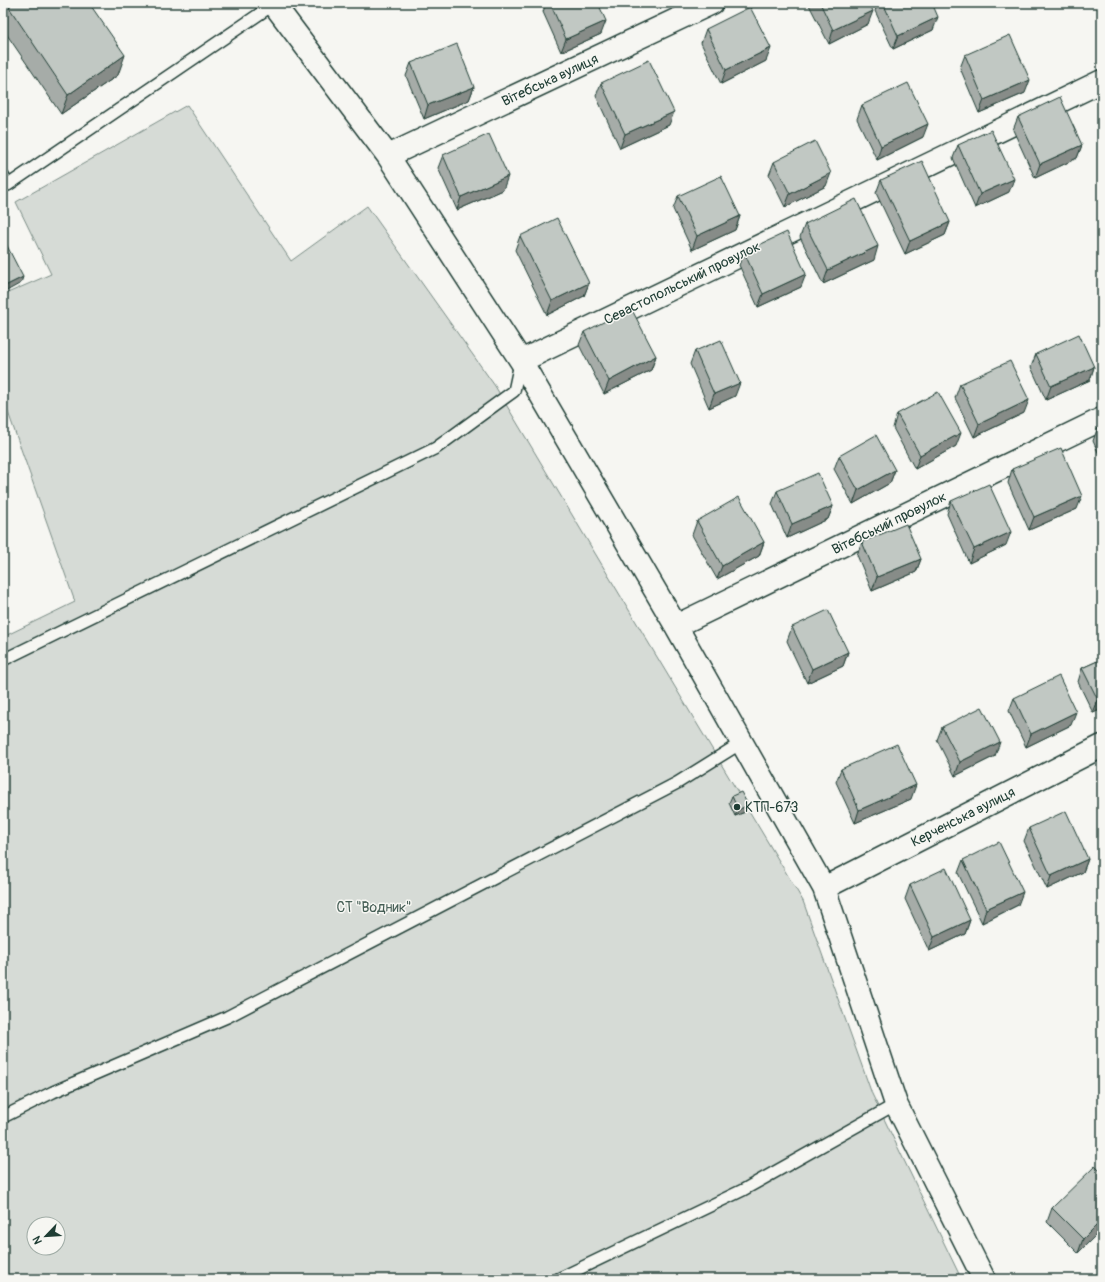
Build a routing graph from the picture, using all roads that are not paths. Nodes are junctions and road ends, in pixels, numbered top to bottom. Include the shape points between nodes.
1 (273, 3) edge
2 (712, 3) edge
3 (1102, 81) edge
4 (388, 156) junction
5 (3, 176) edge
6 (521, 361) junction
7 (1102, 419) edge
8 (676, 626) junction
9 (3, 660) edge
10 (741, 743) junction
11 (1102, 746) edge
12 (824, 888) junction
13 (896, 1104) junction
14 (3, 1118) edge
15 (985, 1278) edge
16 (558, 1279) edge

1 - 4 street
1 - 5 lane via 8,185
2 - 4 street, Вітебська вулиця
3 - 6 street, Севастопольський провулок
4 - 6 street
6 - 8 street
6 - 9 lane via 514,391 436,448
7 - 8 street, Вітебський провулок
8 - 10 street
10 - 12 street
10 - 14 lane via 677,783 227,1017 53,1092
11 - 12 street, Керченська вулиця
12 - 13 street
13 - 15 street
13 - 16 lane via 743,1190

